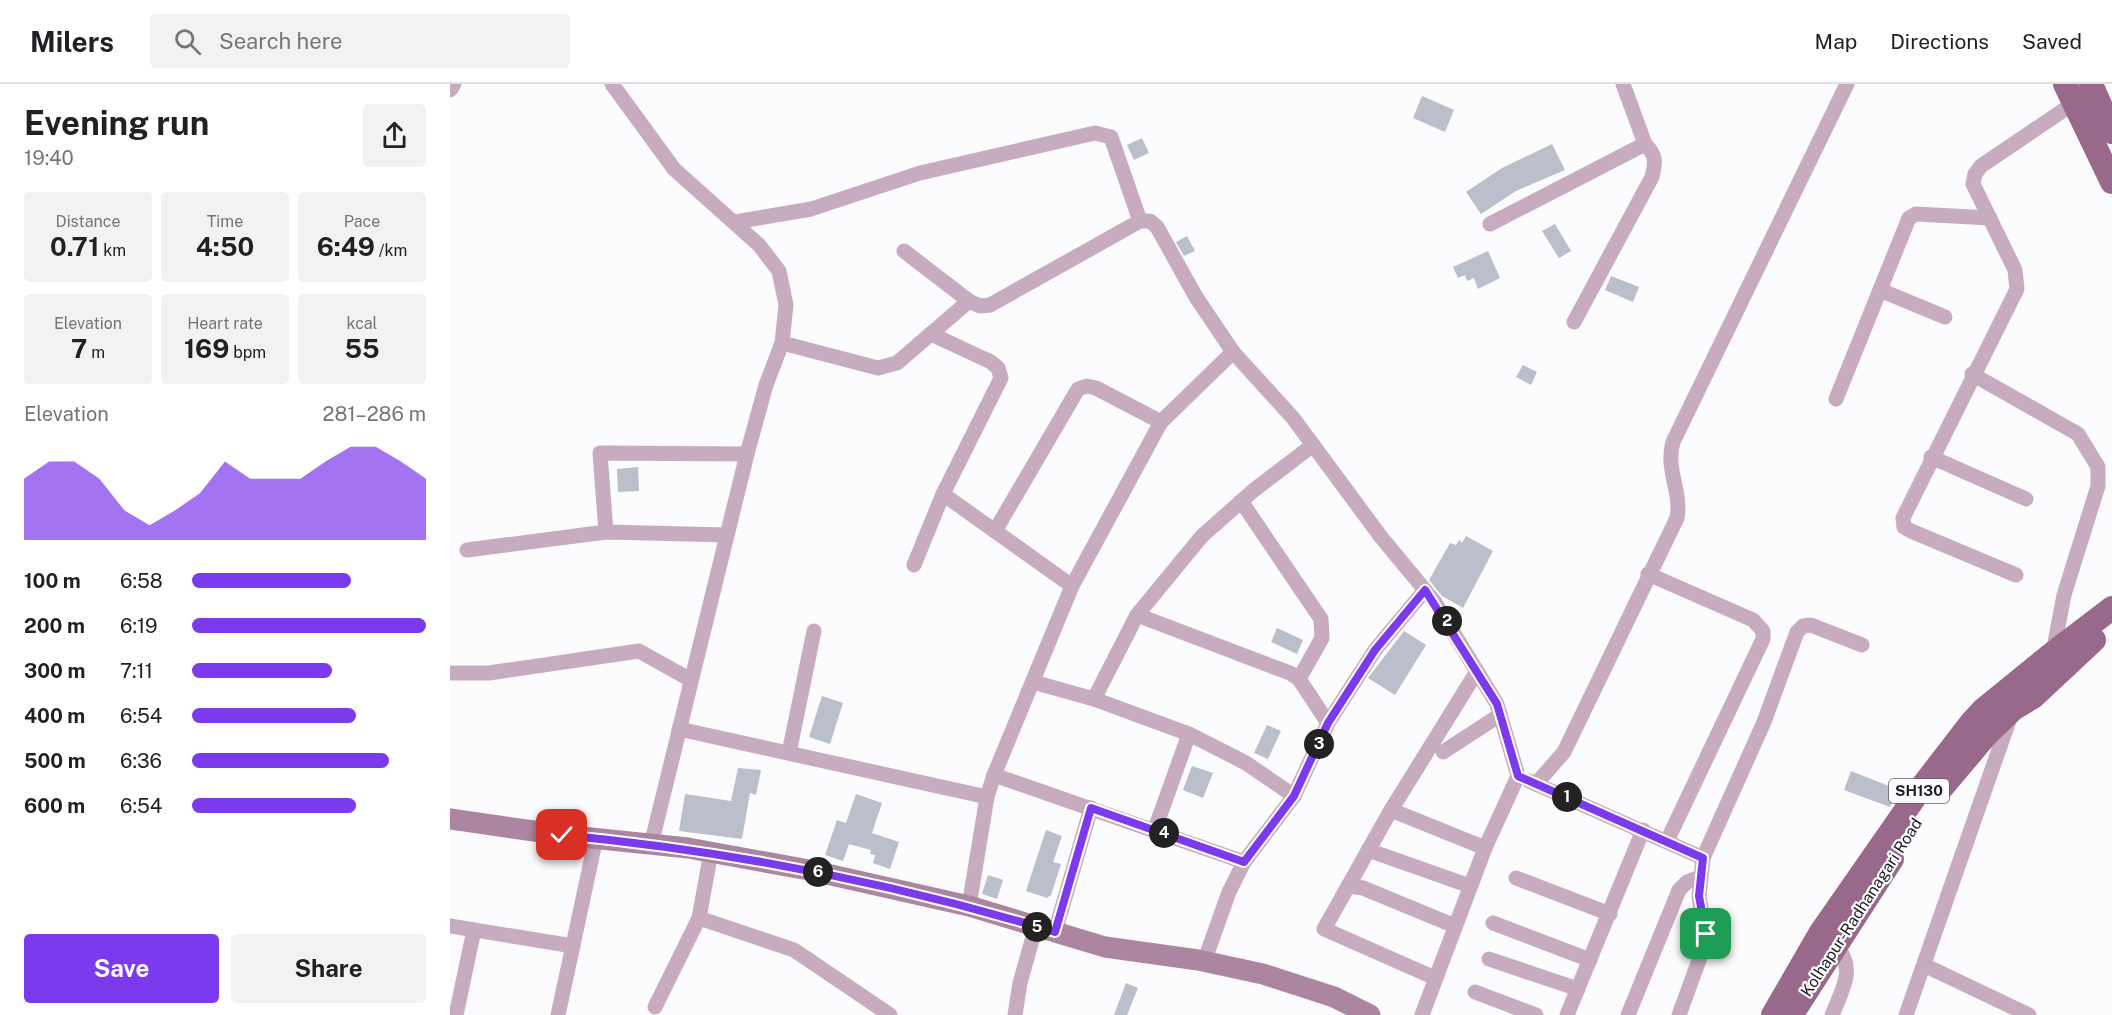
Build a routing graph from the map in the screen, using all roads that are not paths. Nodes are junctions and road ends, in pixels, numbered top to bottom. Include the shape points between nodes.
1 (454, 84) edge
2 (612, 84) edge
3 (1623, 84) edge
4 (1847, 84) edge
5 (2091, 84) edge
6 (450, 90) edge
7 (2070, 94) edge
8 (2111, 125) edge
9 (1645, 144) junction
10 (2112, 182) edge
11 (1990, 218) junction
12 (1140, 221) junction
13 (735, 222) junction
14 (1490, 224) dead end
15 (904, 251) dead end
16 (1880, 290) junction
17 (969, 301) junction
18 (1945, 317) dead end
19 (1574, 322) dead end
20 (931, 334) junction
21 (782, 343) junction
22 (1233, 352) junction
23 (1972, 374) junction
24 (1836, 399) dead end
25 (1161, 422) junction
26 (1313, 445) junction
27 (747, 454) junction
28 (1931, 457) junction
29 (943, 494) junction
30 (2026, 499) dead end
31 (1241, 501) junction
32 (995, 531) junction
33 (606, 532) junction
34 (727, 535) junction
35 (467, 550) dead end
36 (914, 565) dead end
37 (1648, 574) junction
38 (2016, 575) dead end
39 (1072, 586) junction
40 (1425, 590) junction
41 (2112, 608) edge
42 (1137, 615) junction
43 (2112, 625) edge
44 (814, 631) dead end
45 (1862, 645) dead end
46 (2053, 653) junction
47 (450, 673) edge
48 (1476, 673) junction
49 (1299, 679) junction
50 (691, 680) junction
51 (1033, 682) junction
52 (1095, 699) junction
53 (2013, 709) junction
54 (1500, 715) junction
55 (1328, 723) junction
56 (679, 729) junction
57 (1189, 734) junction
58 (1443, 752) dead end
59 (789, 753) junction
60 (994, 775) junction
61 (1518, 776) junction
62 (1536, 784) junction
63 (1294, 796) junction
64 (987, 797) junction
65 (1091, 808) junction
66 (1391, 810) junction
67 (450, 819) edge
68 (1155, 829) junction
69 (1643, 830) junction
70 (596, 838) junction
71 (1667, 841) junction
72 (651, 845) junction
73 (1485, 848) junction
74 (1368, 850) junction
75 (711, 852) junction
76 (1703, 858) junction
77 (1244, 862) junction
78 (1360, 867) junction
79 (1700, 877) junction
80 (1516, 878) dead end
81 (1348, 885) junction
82 (1470, 886) junction
83 (1364, 888) junction
84 (969, 906) junction
85 (1610, 914) junction
86 (699, 918) junction
87 (1493, 923) dead end
88 (450, 926) edge
89 (1455, 926) junction
90 (1046, 929) junction
91 (474, 930) junction
92 (1836, 944) junction
93 (573, 946) junction
94 (1489, 959) dead end
95 (1590, 960) junction
96 (1204, 962) junction
97 (1924, 965) junction
98 (1435, 978) junction
99 (1578, 989) junction
100 (1475, 992) dead end
101 (655, 1007) dead end
102 (456, 1015) edge
103 (558, 1015) edge
104 (890, 1015) edge
105 (1016, 1015) edge
106 (1370, 1015) edge
107 (1422, 1015) edge
108 (1536, 1015) edge
109 (1567, 1015) edge
110 (1628, 1015) edge
111 (1678, 1015) edge
112 (1773, 1015) edge
113 (1791, 1015) edge
114 (1832, 1015) edge
115 (1906, 1015) edge
116 (2029, 1015) edge

1 - 6 street
2 - 13 street via 674,169
3 - 9 street
4 - 37 street via 1673,442 1669,455 1680,505
5 - 8 main road
7 - 10 main road
7 - 11 street via 1975,174 1973,184
9 - 14 street
9 - 19 street via 1656,162 1652,177
11 - 16 street via 1916,214 1909,218
11 - 23 street via 2015,270 2017,289
12 - 13 street via 1111,137 1095,133 920,173 811,209
12 - 17 street via 990,305
12 - 22 street via 1150,221 1157,227 1196,297
13 - 21 street via 779,271 786,305
15 - 17 street
16 - 18 street
16 - 24 street
17 - 20 street
20 - 21 street via 897,363 878,369
20 - 29 street via 991,362 1001,378
21 - 27 street
22 - 25 street
22 - 26 street
23 - 28 street
23 - 46 street via 2078,434 2098,467 2098,486 2064,595
25 - 32 street via 1096,388 1078,389
25 - 39 street
26 - 31 street
26 - 40 street
27 - 33 street via 600,453
27 - 34 street
28 - 30 street
28 - 38 street via 1905,511 1904,527
29 - 32 street
29 - 36 street
31 - 42 street via 1202,536
31 - 49 street via 1321,619 1322,638
32 - 39 street
33 - 34 street
33 - 35 street
34 - 50 street
37 - 62 street via 1564,752
37 - 71 street via 1753,621 1763,631 1763,639
39 - 51 street
40 - 48 street
40 - 55 street via 1375,650
41 - 46 main road, SH130
42 - 49 street
42 - 52 street
43 - 53 main road, Kolhapur-Radhanagari Road via 2033,697
44 - 59 street
45 - 76 street via 1811,625 1797,632 1764,722
46 - 112 main road, SH130 via 1984,709 1924,784 1821,932
47 - 50 street via 489,673 639,651
48 - 54 street
48 - 66 street
49 - 55 street
50 - 56 street
51 - 52 street
51 - 60 street
52 - 57 street
53 - 92 main road, Kolhapur-Radhanagari Road via 1924,810
53 - 97 street
54 - 58 street
54 - 61 street
55 - 63 street
56 - 59 street
56 - 72 street
57 - 63 street via 1246,763
57 - 68 street
59 - 64 street
60 - 64 street
60 - 65 street
61 - 62 street
61 - 73 street
62 - 69 street
63 - 77 street
64 - 84 street
65 - 68 street
65 - 90 street
66 - 73 street
66 - 74 street
67 - 70 street
68 - 77 street
69 - 71 street
69 - 85 street
70 - 72 street
70 - 93 street
71 - 76 street
72 - 75 street
73 - 82 street
74 - 78 street
74 - 82 street
75 - 84 street
75 - 86 street
76 - 79 street
77 - 96 street
78 - 81 street
78 - 83 street
79 - 110 street via 1679,890
79 - 111 street via 1706,941
80 - 85 street
81 - 83 street
81 - 98 street via 1324,929
82 - 89 street
83 - 89 street
84 - 90 street
85 - 95 street
86 - 101 street
86 - 104 street via 794,950
87 - 95 street
88 - 91 street
89 - 98 street
90 - 96 street via 1105,947
90 - 105 street via 1020,983
91 - 93 street
91 - 102 street
92 - 113 main road, Kolhapur-Radhanagari Road
92 - 114 street via 1848,965
93 - 103 street
94 - 99 street
95 - 99 street
96 - 106 street via 1288,982 1334,997
97 - 115 street
97 - 116 street
98 - 107 street
99 - 109 street
100 - 108 street

